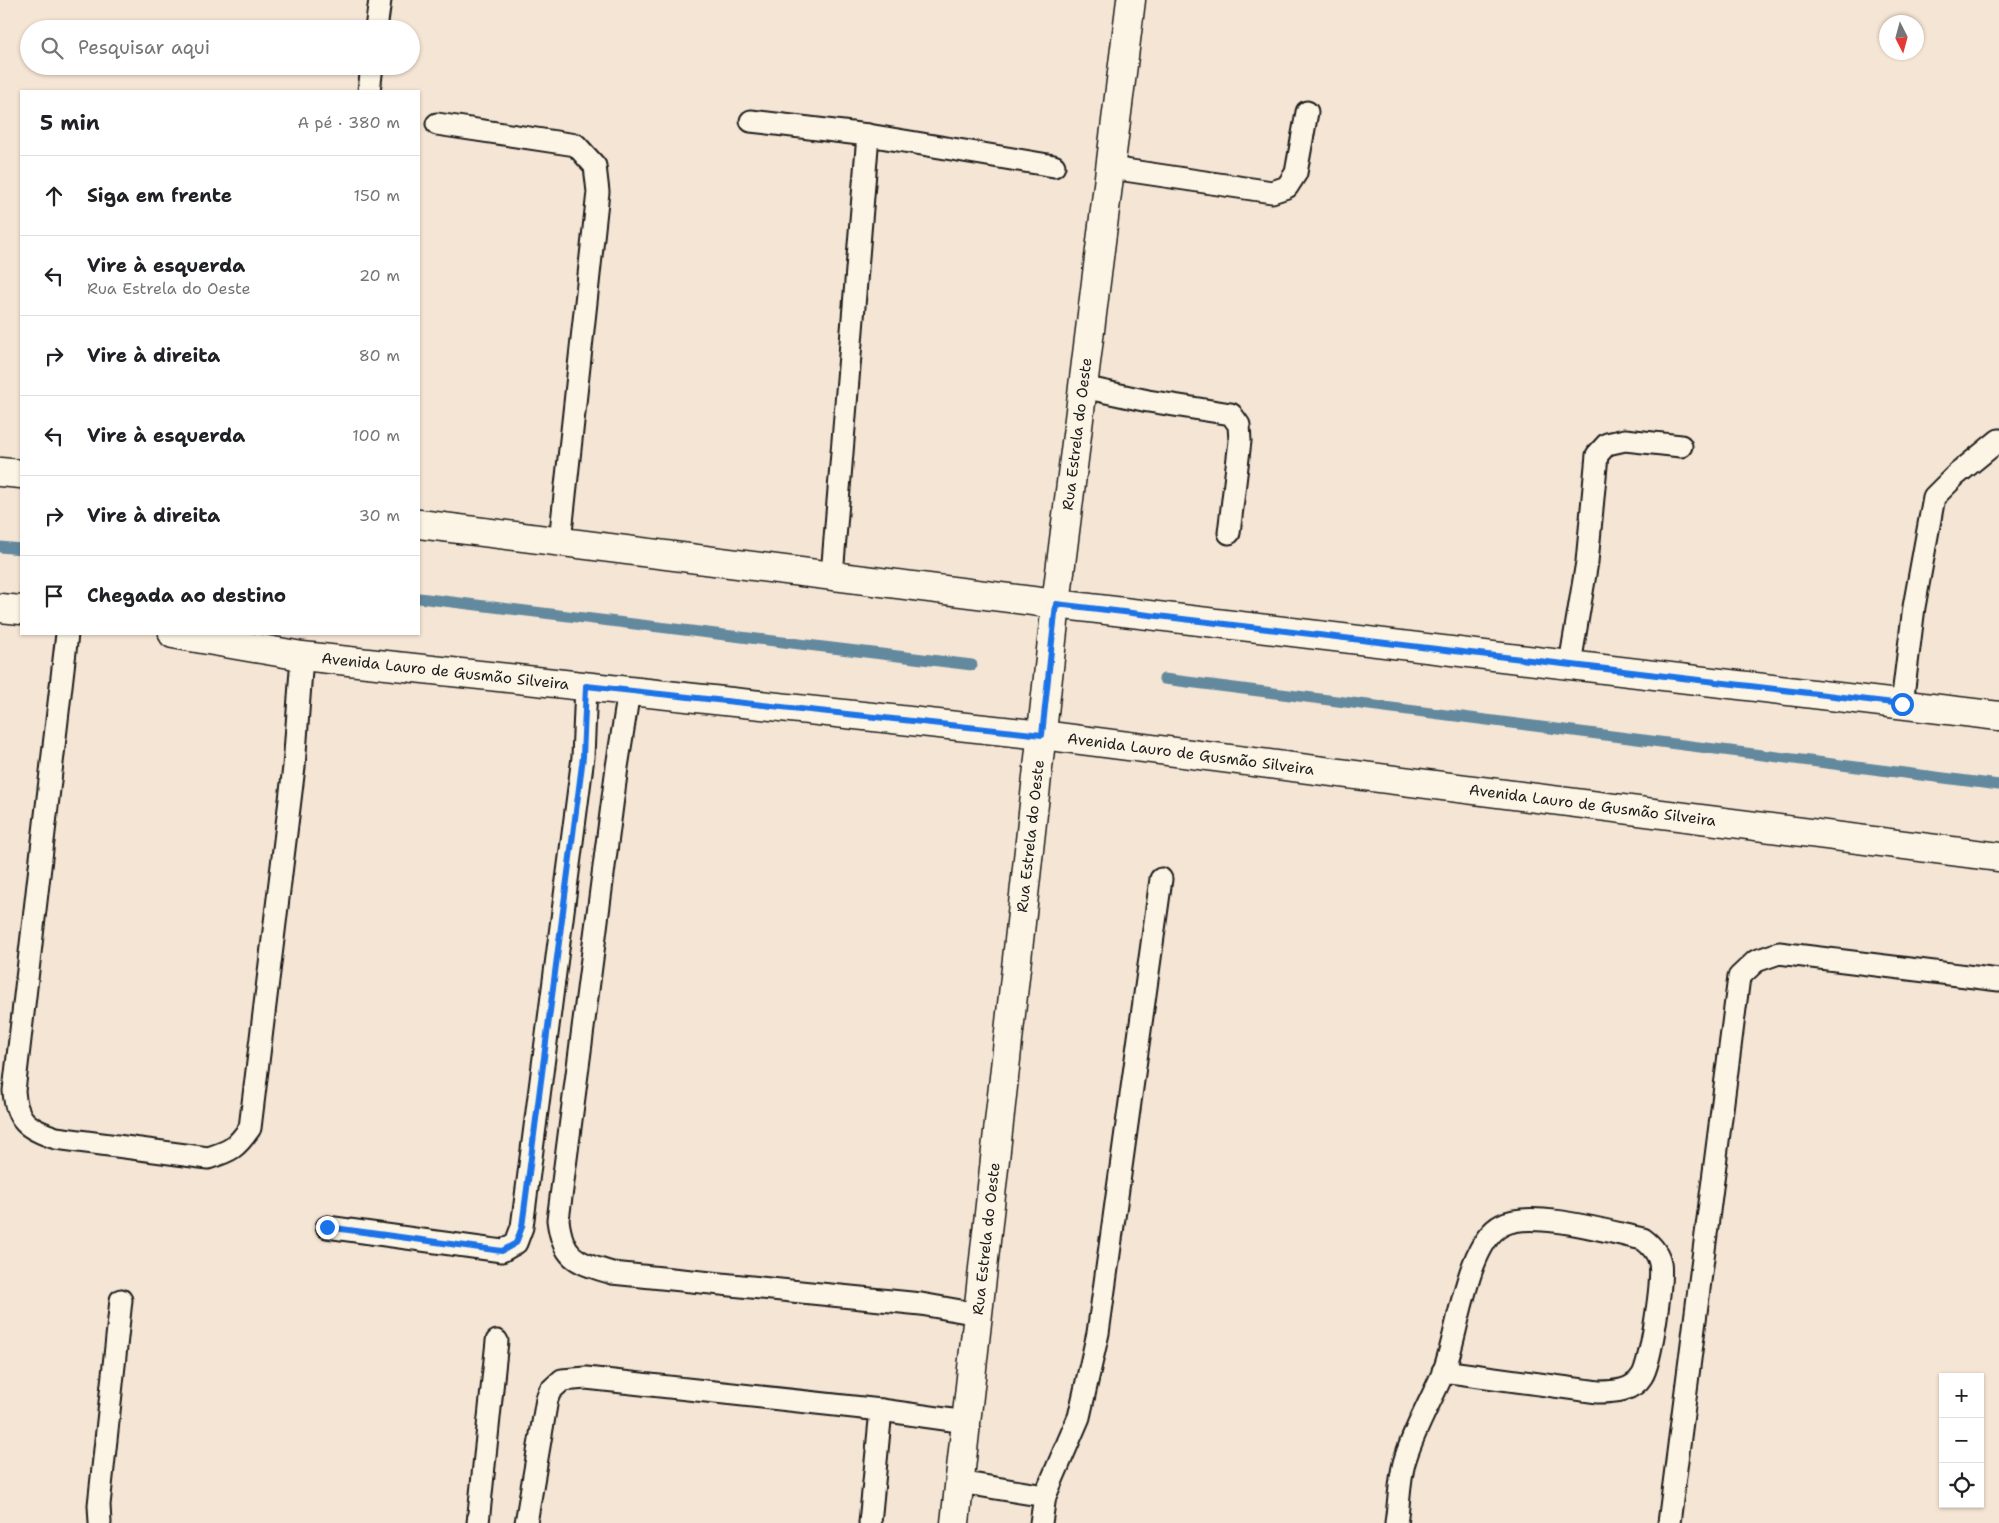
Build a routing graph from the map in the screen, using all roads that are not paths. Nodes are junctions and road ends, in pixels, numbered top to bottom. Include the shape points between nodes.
1 (380, 0) edge
2 (1131, 0) edge
3 (377, 20) edge
4 (371, 75) edge
5 (369, 90) edge
6 (1307, 112) dead end
7 (751, 121) dead end
8 (437, 124) dead end
9 (868, 136) junction
10 (1054, 166) dead end
11 (1111, 168) junction
12 (1083, 387) junction
13 (1999, 440) edge
14 (1681, 446) dead end
15 (0, 472) edge
16 (20, 474) edge
17 (420, 524) edge
18 (1229, 533) dead end
19 (560, 541) junction
20 (832, 575) junction
21 (1056, 604) junction
22 (0, 608) edge
23 (20, 610) edge
24 (67, 635) edge
25 (179, 635) edge
26 (302, 656) junction
27 (1570, 664) junction
28 (586, 686) junction
29 (629, 691) junction
30 (1902, 704) junction
31 (1999, 716) edge
32 (1042, 735) junction
33 (1999, 857) edge
34 (1161, 879) dead end
35 (1999, 980) edge
36 (327, 1227) dead end
37 (121, 1300) dead end
38 (978, 1314) junction
39 (497, 1341) dead end
40 (1443, 1372) junction
41 (881, 1410) junction
42 (966, 1422) junction
43 (960, 1482) junction
44 (1045, 1496) junction
45 (100, 1523) edge
46 (478, 1523) edge
47 (526, 1523) edge
48 (870, 1523) edge
49 (955, 1523) edge
50 (1041, 1523) edge
51 (1396, 1523) edge
52 (1669, 1523) edge

1 - 3 lane
2 - 11 street, Rua Estrela do Oeste
4 - 5 lane
6 - 11 lane via 1296,173 1287,188 1272,192
7 - 9 lane
8 - 19 lane via 576,145 595,166 598,192
9 - 10 lane
9 - 20 lane
11 - 12 street, Rua Estrela do Oeste
12 - 18 lane via 1231,414 1239,425 1240,441
12 - 21 street, Rua Estrela do Oeste
13 - 30 lane via 1956,474 1934,497 1914,607
14 - 27 lane via 1625,440 1607,444 1597,455 1588,562
15 - 16 street
17 - 19 street
19 - 20 street
20 - 21 street
21 - 27 street
21 - 32 street, Rua Estrela do Oeste
22 - 23 street
24 - 26 lane via 14,1091 15,1107 20,1118 36,1132 56,1138 208,1158 230,1152 250,1128 294,767
25 - 26 street, Avenida Lauro de Gusmão Silveira
26 - 28 street, Avenida Lauro de Gusmão Silveira
27 - 30 street
28 - 29 street, Avenida Lauro de Gusmão Silveira
28 - 36 lane via 583,757 522,1227 516,1243 502,1251
29 - 32 street, Avenida Lauro de Gusmão Silveira
29 - 38 lane via 558,1220 560,1240 572,1257 612,1273 921,1304
30 - 31 street
32 - 33 street, Avenida Lauro de Gusmão Silveira
32 - 38 street, Rua Estrela do Oeste
34 - 44 lane via 1098,1333 1080,1416
35 - 52 lane via 1779,953 1756,961 1739,978
37 - 45 lane via 99,1505
38 - 42 street, Rua Estrela do Oeste
39 - 46 lane
40 - 40 lane via 1480,1251 1489,1234 1503,1224 1538,1218 1643,1239 1658,1257 1660,1292 1648,1362 1642,1377 1630,1388 1598,1392
40 - 51 lane via 1423,1412 1404,1464
41 - 42 lane
41 - 47 lane via 586,1378 562,1380 550,1391 545,1406
41 - 48 lane
42 - 43 street, Rua Estrela do Oeste
43 - 44 lane
43 - 49 street, Rua Estrela do Oeste
44 - 50 lane

